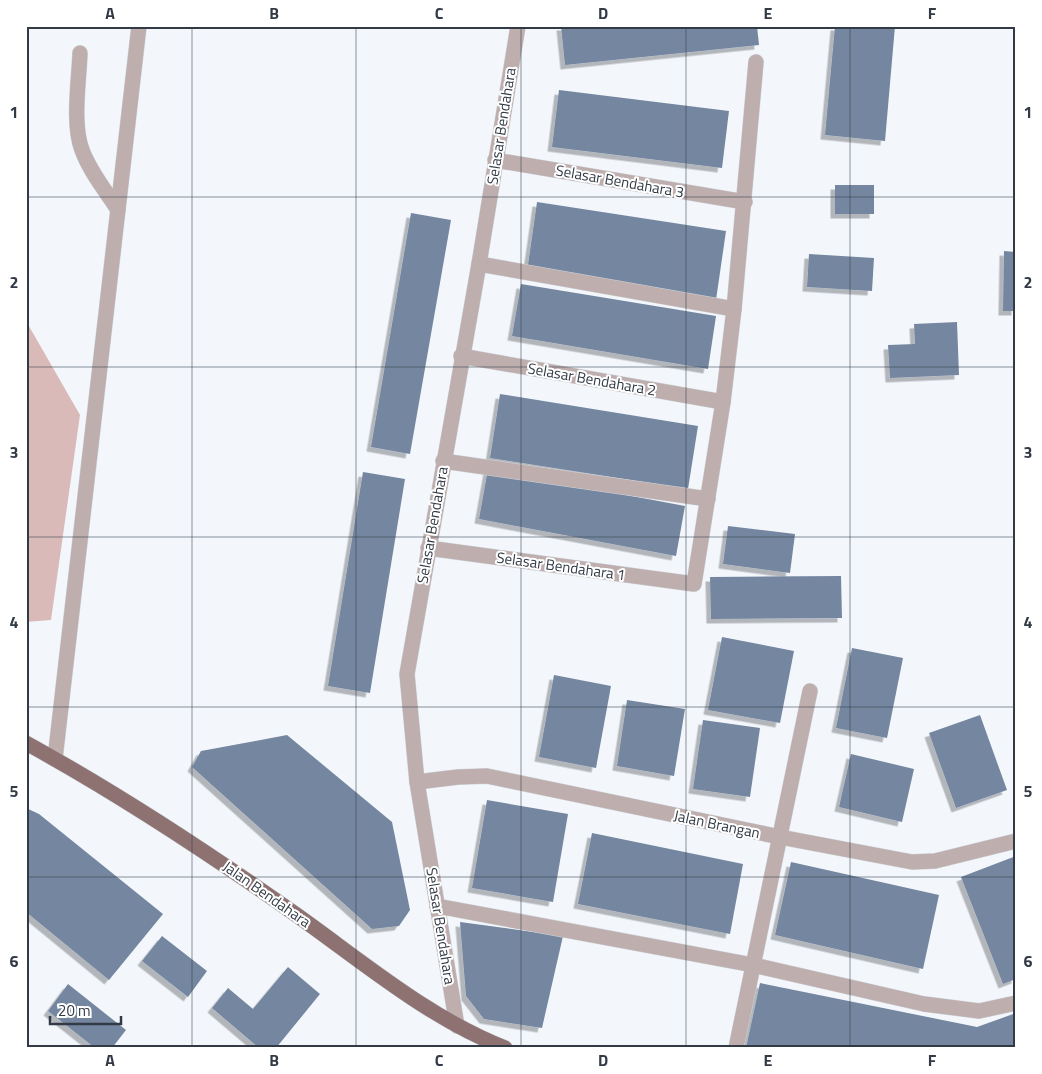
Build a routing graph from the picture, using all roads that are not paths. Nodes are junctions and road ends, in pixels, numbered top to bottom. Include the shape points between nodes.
1 (139, 26) edge
2 (518, 26) edge
3 (80, 53) dead end
4 (756, 62) dead end
5 (495, 160) junction
6 (745, 202) junction
7 (118, 210) junction
8 (479, 264) junction
9 (734, 309) junction
10 (461, 356) junction
11 (723, 402) junction
12 (443, 461) junction
13 (708, 499) junction
14 (428, 548) junction
15 (810, 690) dead end
16 (26, 743) edge
17 (56, 759) junction
18 (417, 782) junction
19 (780, 838) junction
20 (1016, 841) edge
21 (437, 906) junction
22 (753, 965) junction
23 (1016, 1003) edge
24 (457, 1026) junction
25 (505, 1048) edge
26 (736, 1048) edge

1 - 7 street
2 - 5 street, Selasar Bendahara
3 - 7 street via 78,132 81,150
4 - 6 street
5 - 6 street, Selasar Bendahara 3
5 - 8 street, Selasar Bendahara
6 - 9 street
7 - 17 street
8 - 9 street
8 - 10 street, Selasar Bendahara
9 - 11 street
10 - 11 street, Selasar Bendahara 2
10 - 12 street, Selasar Bendahara
11 - 13 street
12 - 13 street
12 - 14 street, Selasar Bendahara
13 - 14 street, Selasar Bendahara 1 via 694,584
14 - 18 street, Selasar Bendahara via 407,674
15 - 19 street
16 - 17 main road, Jalan Bendahara
17 - 24 main road, Jalan Bendahara via 205,851
18 - 19 street, Jalan Brangan via 487,776
18 - 21 street, Selasar Bendahara
19 - 20 street, Jalan Brangan via 912,862 935,861
19 - 22 street
21 - 22 street
21 - 24 street, Selasar Bendahara
22 - 23 street via 924,1004 979,1011
22 - 26 street
24 - 25 main road, Jalan Bendahara

